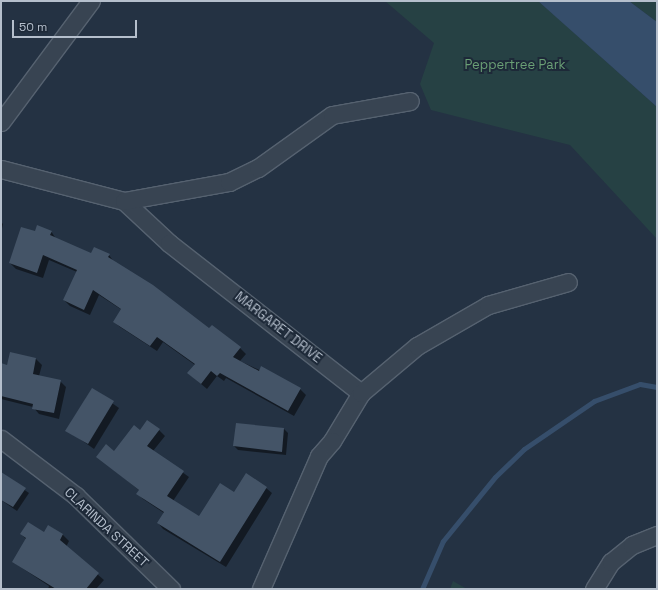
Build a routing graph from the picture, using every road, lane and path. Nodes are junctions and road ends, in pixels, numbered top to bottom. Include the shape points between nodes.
1 (91, 1) edge
2 (410, 101) dead end
3 (1, 122) edge
4 (1, 169) edge
5 (124, 202) junction
6 (568, 282) dead end
7 (361, 393) junction
8 (1, 440) edge
9 (657, 535) edge
10 (171, 589) edge
11 (260, 589) edge
12 (594, 589) edge

1 - 3 street
2 - 5 street via 332,116 258,168 229,182
4 - 5 street, MARGARET DRIVE
5 - 7 street, MARGARET DRIVE via 169,243
6 - 7 street via 488,305 417,346
7 - 11 street via 332,441 319,456
8 - 10 street, CLARINDA STREET via 76,496
9 - 12 street via 626,549 612,562

